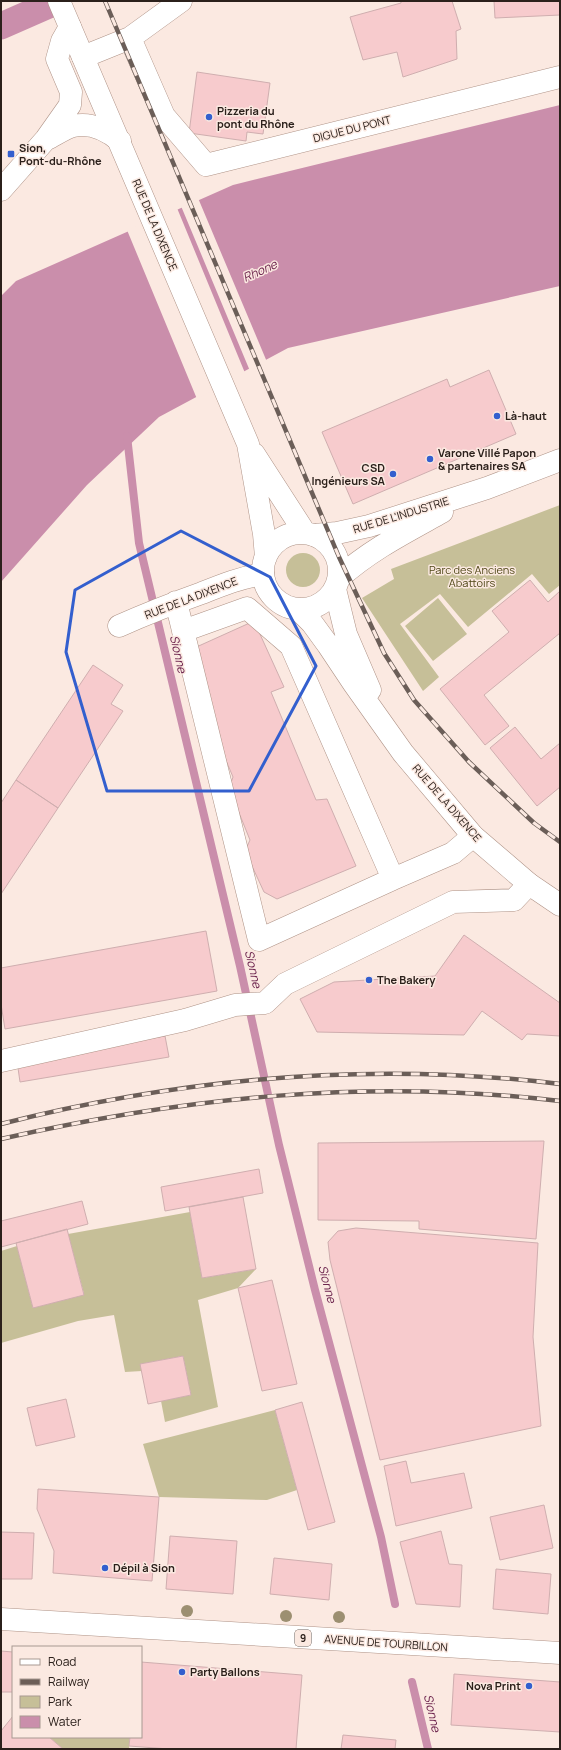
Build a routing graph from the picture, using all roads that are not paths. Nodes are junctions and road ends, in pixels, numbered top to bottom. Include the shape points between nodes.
1 (181, 1) edge
2 (62, 11) edge
3 (130, 38) junction
4 (83, 57) junction
5 (560, 77) edge
6 (46, 139) junction
7 (120, 141) junction
8 (1, 190) edge
9 (246, 440) junction
10 (560, 460) edge
11 (487, 488) junction
12 (310, 534) junction
13 (264, 566) junction
14 (337, 583) junction
15 (170, 604) junction
16 (299, 610) junction
17 (119, 626) dead end
18 (183, 631) junction
19 (395, 741) junction
20 (473, 836) junction
21 (393, 879) junction
22 (530, 884) junction
23 (560, 905) edge
24 (1, 1061) edge
25 (1, 1619) edge
26 (45, 1622) junction
27 (1, 1628) edge
28 (560, 1653) edge

1 - 3 main road
2 - 4 main road, RUE DE LA DIXENCE
2 - 6 main road via 62,41 57,59 71,92 70,105
3 - 4 main road
3 - 5 main road, DIGUE DU PONT via 164,116 206,165
4 - 7 main road, RUE DE LA DIXENCE
6 - 7 main road via 73,126 92,126
6 - 8 main road
7 - 9 main road, RUE DE LA DIXENCE
9 - 12 main road, RUE DE LA DIXENCE
9 - 13 main road, RUE DE LA DIXENCE via 264,534
10 - 11 main road, RUE DE L'INDUSTRIE
11 - 12 main road, RUE DE L'INDUSTRIE via 369,526 337,533
11 - 14 main road, RUE DE L'INDUSTRIE via 378,547 352,566
12 - 13 main road via 297,533 284,537 273,545
12 - 14 main road via 327,543 333,550 337,559
13 - 15 main road, RUE DE LA DIXENCE via 247,577
13 - 16 main road via 268,590 276,600
14 - 16 main road via 327,600 320,605
14 - 19 main road, RUE DE LA DIXENCE via 346,634
15 - 17 main road, RUE DE LA DIXENCE
15 - 18 main road
16 - 19 main road, RUE DE LA DIXENCE via 320,634
18 - 21 main road via 247,608 290,646
18 - 21 main road via 259,940
19 - 20 main road, RUE DE LA DIXENCE
20 - 21 main road via 453,853
20 - 22 main road, RUE DE LA DIXENCE
22 - 23 main road, RUE DE LA DIXENCE
22 - 24 main road via 514,900 452,902 285,984 265,1003 235,1005 185,1020
25 - 26 main road, AVENUE DE TOURBILLON / 9
26 - 27 main road, AVENUE DE TOURBILLON / 9
26 - 28 main road, AVENUE DE TOURBILLON / 9

